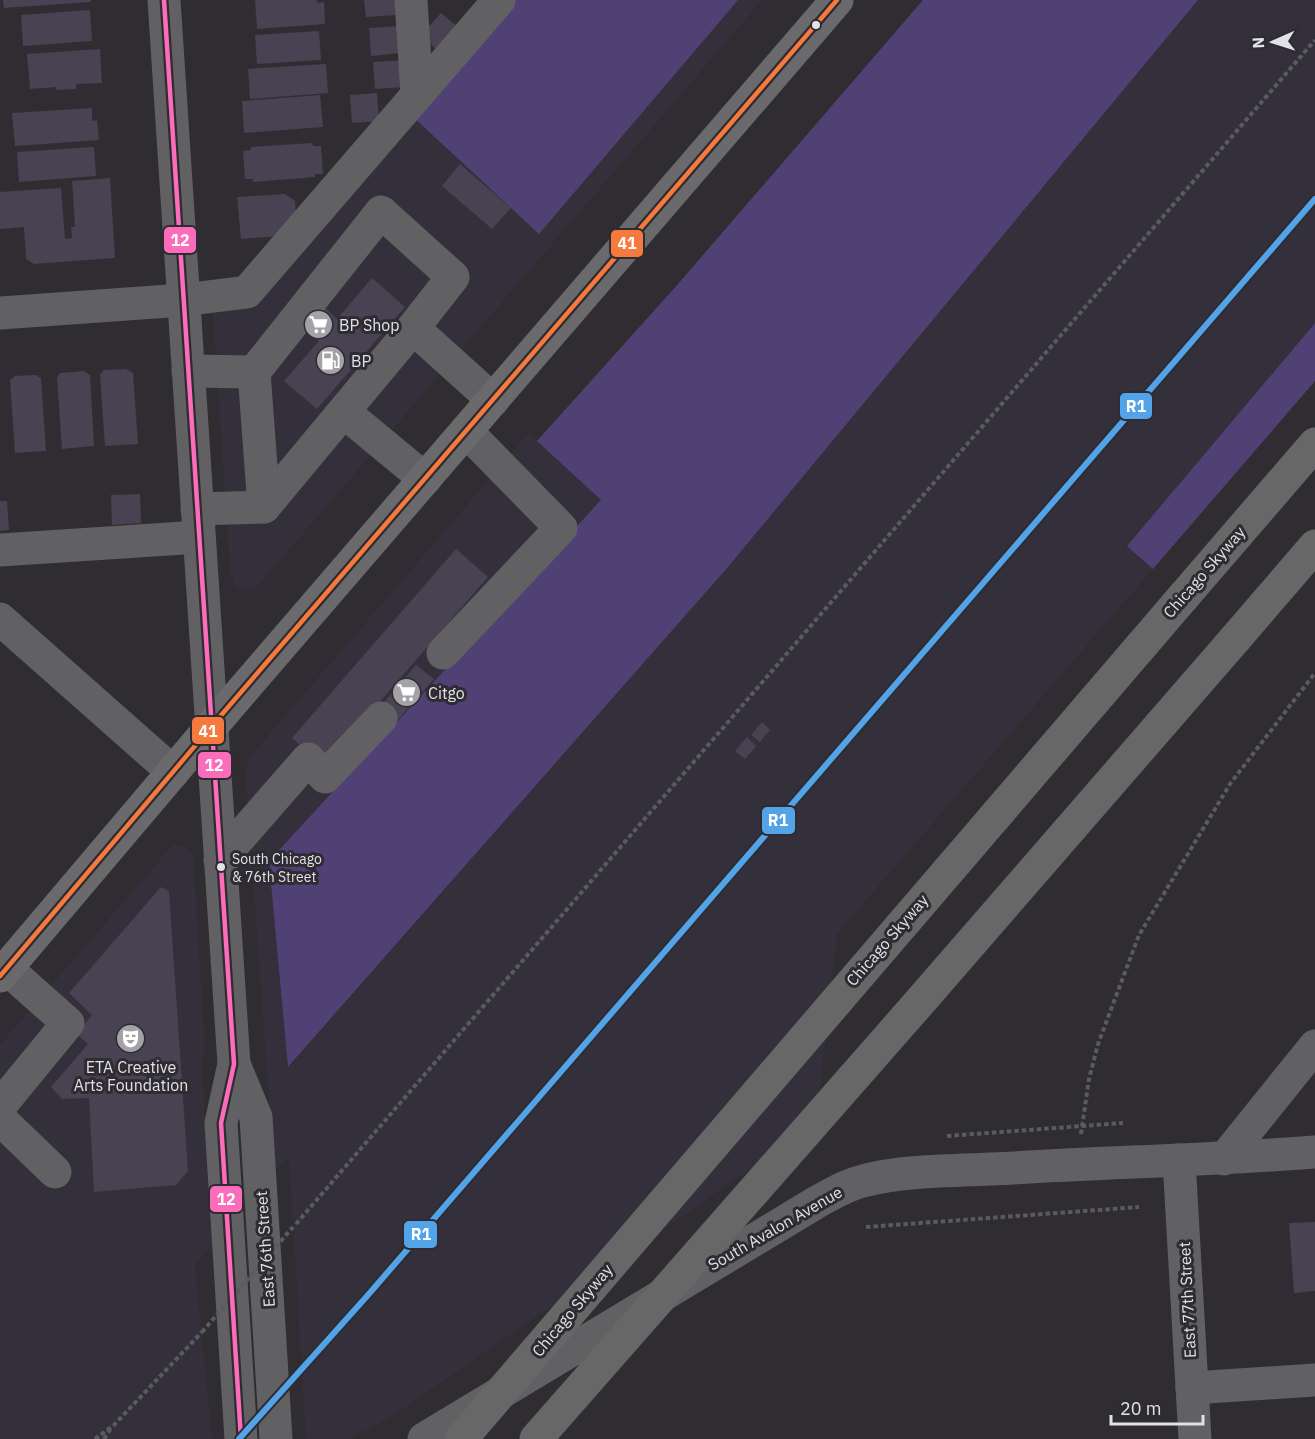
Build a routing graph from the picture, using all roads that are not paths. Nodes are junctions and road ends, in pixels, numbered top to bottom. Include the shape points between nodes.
1 (164, 0) edge
2 (411, 0) edge
3 (499, 0) edge
4 (837, 0) edge
5 (417, 94) junction
6 (183, 300) junction
7 (0, 313) edge
8 (413, 328) junction
9 (188, 371) junction
10 (254, 372) junction
11 (493, 400) junction
12 (344, 412) junction
13 (466, 431) junction
14 (1315, 444) edge
15 (425, 479) junction
16 (264, 507) junction
17 (198, 523) junction
18 (1315, 546) edge
19 (0, 550) edge
20 (0, 619) edge
21 (443, 653) dead end
22 (381, 718) dead end
23 (211, 727) junction
24 (173, 772) junction
25 (220, 860) junction
26 (3, 972) edge
27 (1315, 1046) edge
28 (234, 1064) junction
29 (0, 1106) edge
30 (0, 1119) edge
31 (1315, 1152) edge
32 (1224, 1159) junction
33 (1179, 1160) junction
34 (55, 1172) dead end
35 (1315, 1380) edge
36 (1192, 1388) junction
37 (241, 1439) edge
38 (276, 1439) edge
39 (424, 1439) edge
40 (461, 1439) edge
41 (536, 1439) edge
42 (1195, 1439) edge

1 - 6 street, East 76th Street
2 - 5 street
3 - 5 street
4 - 11 main road
5 - 6 street via 247,292
6 - 7 street
6 - 9 street, East 76th Street
8 - 10 street via 453,277 381,212
8 - 11 street
8 - 12 street
9 - 10 street
9 - 17 street, East 76th Street
10 - 16 street
11 - 13 main road
12 - 15 street
12 - 16 street
13 - 15 main road
13 - 21 street via 561,528
14 - 40 highway, Chicago Skyway, bridge
15 - 23 main road
16 - 17 street
17 - 19 street
17 - 23 street, East 76th Street
18 - 41 highway, bridge
20 - 24 street
22 - 25 street via 325,777 308,759
23 - 24 main road
23 - 25 street, East 76th Street
24 - 26 main road
25 - 28 street, East 76th Street
26 - 29 street via 68,1023
27 - 32 street
28 - 37 street, East 76th Street via 220,1123
28 - 38 street, East 76th Street via 256,1117
30 - 34 street
31 - 32 street, South Avalon Avenue
32 - 33 street, South Avalon Avenue
33 - 36 street, East 77th Street
33 - 39 street, South Avalon Avenue via 903,1174 861,1181 840,1189
35 - 36 street
36 - 42 street, East 77th Street

